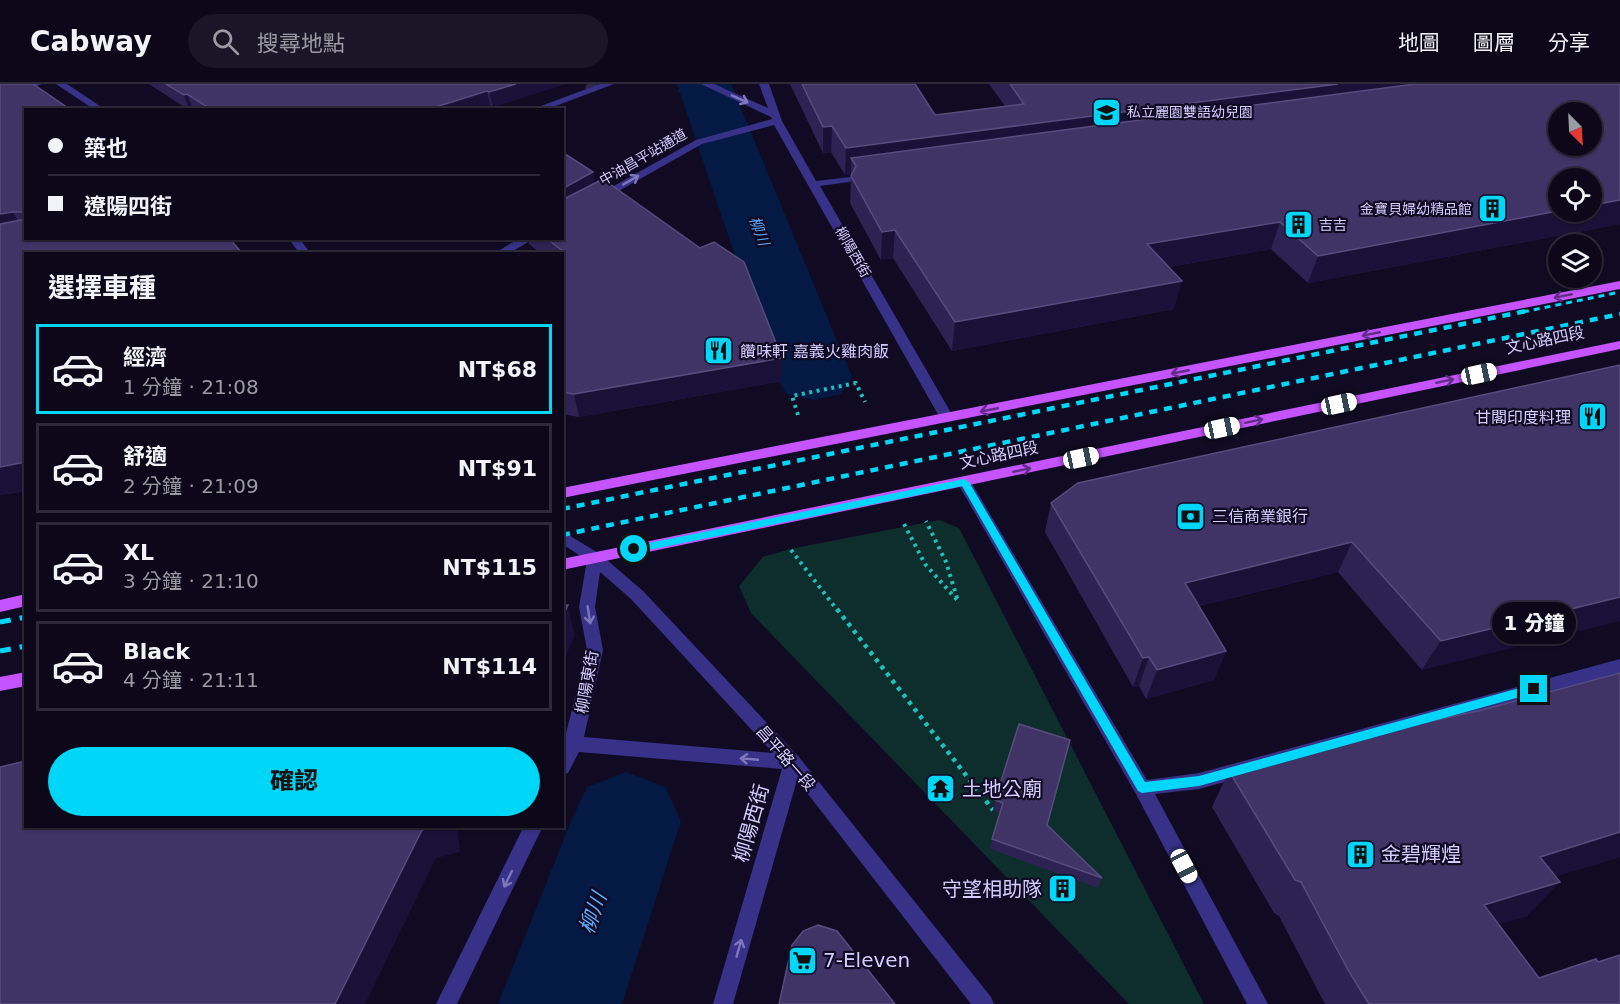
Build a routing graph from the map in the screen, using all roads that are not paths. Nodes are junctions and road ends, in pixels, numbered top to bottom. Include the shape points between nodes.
1 (37, 84) edge
2 (61, 84) edge
3 (609, 84) edge
4 (706, 84) edge
5 (764, 84) edge
6 (0, 98) edge
7 (99, 108) edge
8 (540, 108) edge
9 (776, 118) junction
10 (884, 174) edge
11 (814, 184) junction
12 (564, 219) edge
13 (294, 240) edge
14 (526, 240) edge
15 (304, 252) edge
16 (502, 252) edge
17 (1620, 285) edge
18 (1620, 345) edge
19 (947, 418) junction
20 (964, 482) junction
21 (564, 493) edge
22 (564, 537) edge
23 (595, 558) junction
24 (564, 565) edge
25 (24, 600) edge
26 (0, 606) edge
27 (1620, 666) edge
28 (24, 679) edge
29 (0, 684) edge
30 (574, 744) junction
31 (793, 762) junction
32 (564, 764) edge
33 (1142, 788) junction
34 (533, 828) edge
35 (446, 1004) edge
36 (723, 1004) edge
37 (984, 1004) edge
38 (1258, 1004) edge

1 - 6 street
2 - 7 street
3 - 8 street
4 -> 9 street
5 - 9 street, 柳陽西街
9 - 11 street, 柳陽西街
12 -> 9 street, 中油昌平站通道 via 699,142
10 - 11 street
11 - 19 street, 柳陽西街
13 - 15 street
14 - 16 street
17 -> 19 main road
20 -> 18 main road, 文心路四段
19 - 21 main road
20 - 23 main road, 文心路四段
20 - 33 street
22 - 23 street, 昌平路一段
23 - 24 main road, 文心路四段
23 -> 30 street, 柳陽東街 via 587,607 595,650
23 - 31 street, 昌平路一段 via 637,596
25 - 26 main road
27 - 33 street via 1199,781
28 - 29 main road
31 -> 30 street, 柳陽西街
30 - 32 street, 柳陽東街
36 -> 31 street, 柳陽西街
31 - 37 street, 昌平路一段
33 - 38 street
34 -> 35 street

